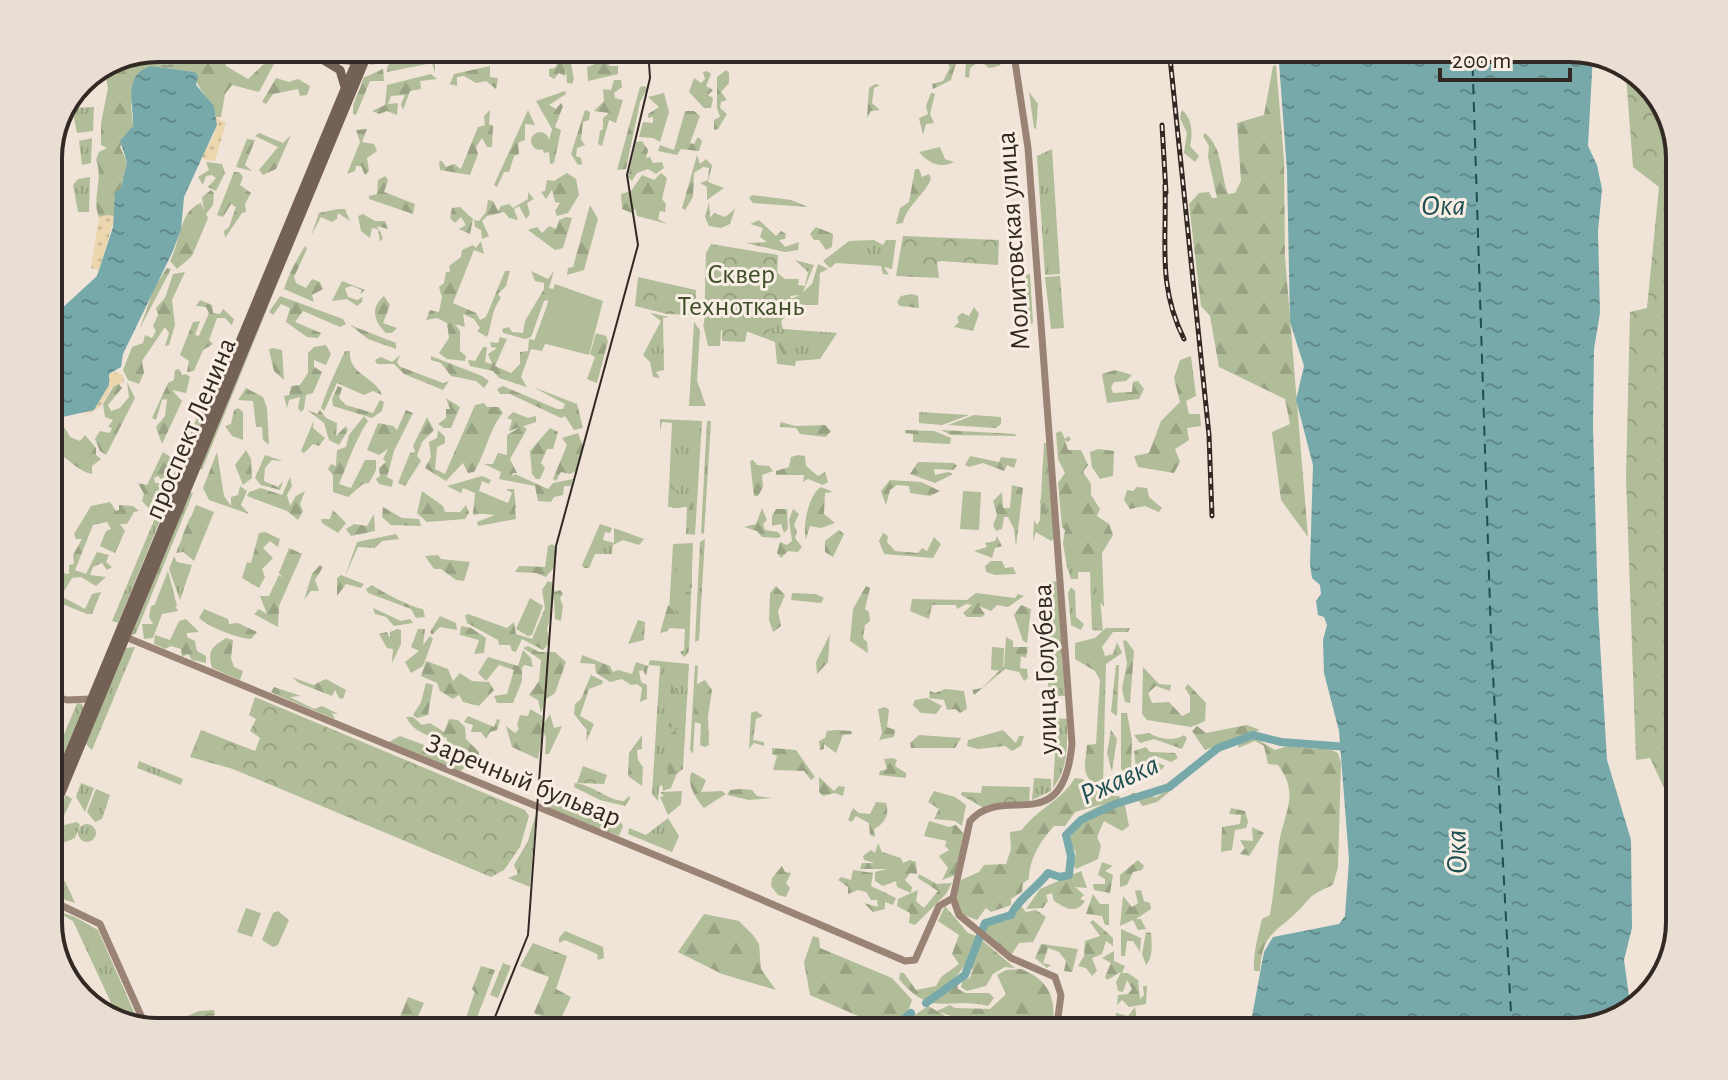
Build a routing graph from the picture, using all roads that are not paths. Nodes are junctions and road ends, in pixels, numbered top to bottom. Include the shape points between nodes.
1 (327, 62) edge
2 (360, 62) edge
3 (362, 62) edge
4 (1015, 62) edge
5 (345, 89) junction
6 (1050, 432) joint
7 (122, 635) junction
8 (62, 698) edge
9 (91, 699) junction
10 (62, 770) edge
11 (62, 788) edge
12 (953, 898) junction
13 (62, 906) edge
14 (912, 962) joint
15 (141, 1016) edge
16 (1058, 1018) edge

1 - 5 main road via 340,70
2 - 5 main road, проспект Ленина
3 - 7 main road, проспект Ленина
4 - 6 street, Молитовская улица via 1028,148
5 - 7 main road, проспект Ленина
6 - 12 street, улица Голубева via 1072,718 1070,766 1061,787 1042,802 977,813 967,830
7 - 9 main road, проспект Ленина
7 - 11 main road, проспект Ленина
7 - 14 street, Заречный бульвар
8 - 9 street
9 - 10 main road, проспект Ленина
12 - 14 street, улица Голубева via 939,906
12 - 16 street via 963,921 1022,964 1058,982
13 - 15 street via 100,924

